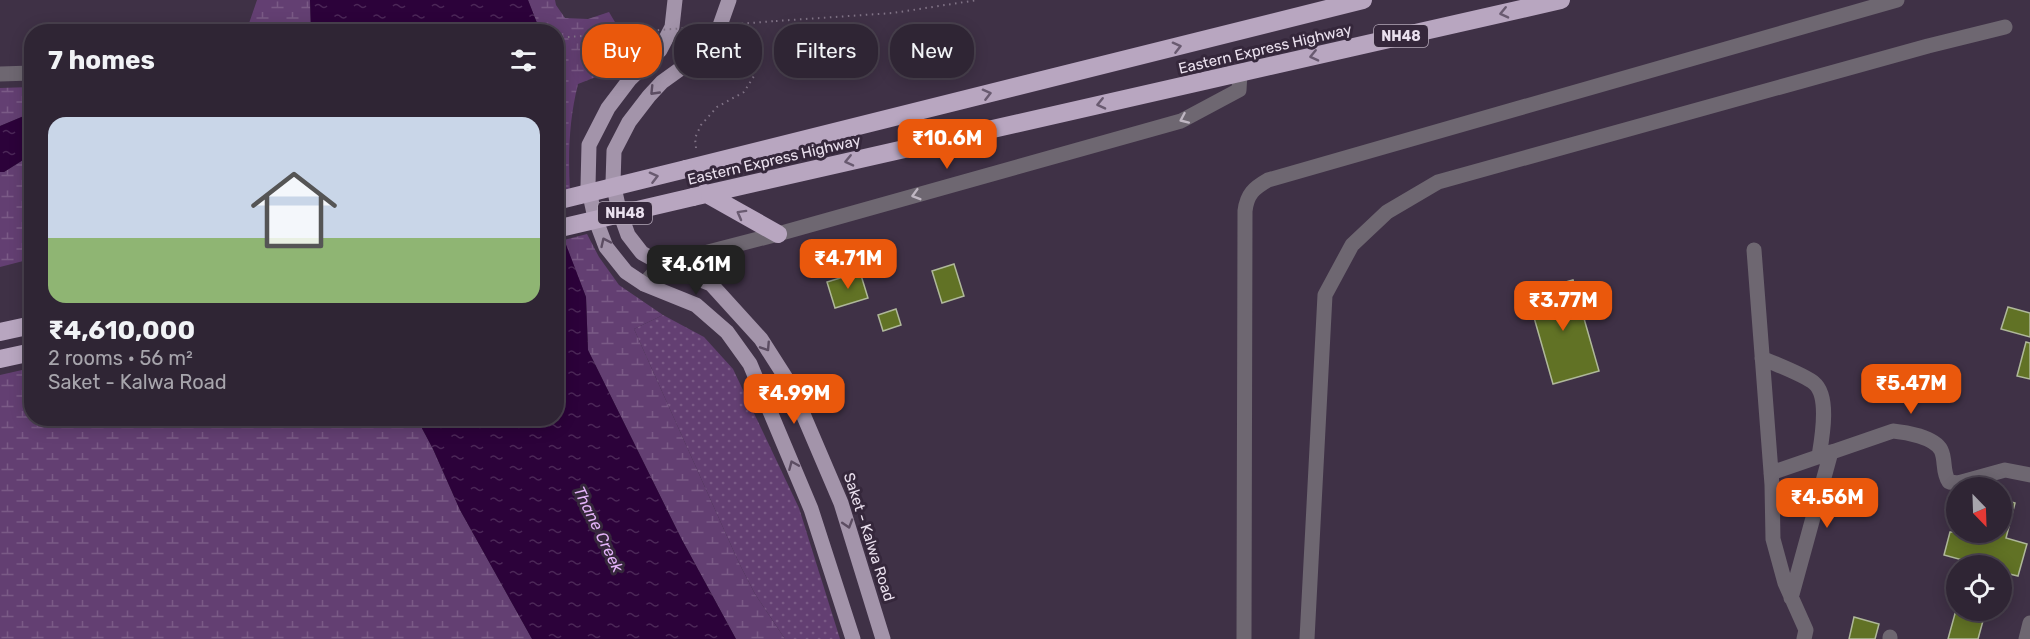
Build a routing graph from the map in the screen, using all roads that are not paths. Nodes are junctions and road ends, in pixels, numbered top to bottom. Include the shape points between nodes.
1 (675, 0) edge
2 (729, 0) edge
3 (1363, 0) edge
4 (1561, 0) edge
5 (1897, 0) edge
6 (2005, 27) dead end
7 (1240, 73) junction
8 (24, 74) edge
9 (0, 75) edge
10 (699, 195) junction
11 (564, 199) edge
12 (564, 227) edge
13 (778, 234) junction
14 (1754, 250) dead end
15 (662, 264) junction
16 (644, 284) junction
17 (742, 319) junction
18 (24, 327) edge
19 (0, 332) edge
20 (727, 332) junction
21 (24, 354) edge
22 (1762, 358) junction
23 (0, 359) edge
24 (1825, 454) junction
25 (1771, 472) junction
26 (2030, 475) edge
27 (1791, 598) junction
28 (2030, 623) edge
29 (853, 639) edge
30 (883, 639) edge
31 (1244, 639) edge
32 (1307, 639) edge
33 (1804, 639) edge
34 (2026, 639) edge

16 -> 1 main road via 626,272 606,248 588,186 589,145 608,108 660,50 672,27
2 -> 15 main road, Saket - Kalwa Road via 717,34 701,54 649,96 614,151 613,183 628,235 642,253
11 -> 3 highway, Eastern Express Highway / NH48, bridge
4 -> 7 highway, Eastern Express Highway / NH48
5 - 31 street via 1268,180 1254,188 1246,198 1245,211
6 - 32 street via 1438,182 1387,212 1352,245 1325,295
7 -> 10 highway, Eastern Express Highway / NH48
7 -> 13 street via 1239,90 1181,121
8 - 9 street
10 - 12 highway, Eastern Express Highway / NH48, bridge
13 -> 10 highway
13 - 15 street
14 - 22 street
15 - 16 street
15 - 17 main road, Saket - Kalwa Road via 711,284
16 - 20 main road via 696,305
17 - 20 main road
17 -> 30 main road, Saket - Kalwa Road via 761,339 791,386 841,503
18 - 19 highway
29 -> 20 main road via 811,509 750,364
21 - 23 highway
22 - 24 street via 1815,383 1822,398
22 - 25 street
24 - 25 street
24 - 26 street via 1893,431 1909,432 1934,442 1941,450 1949,482 1959,483 2005,470
24 - 27 street
25 - 27 street via 1773,539
27 - 33 street via 1806,630
28 - 34 street

